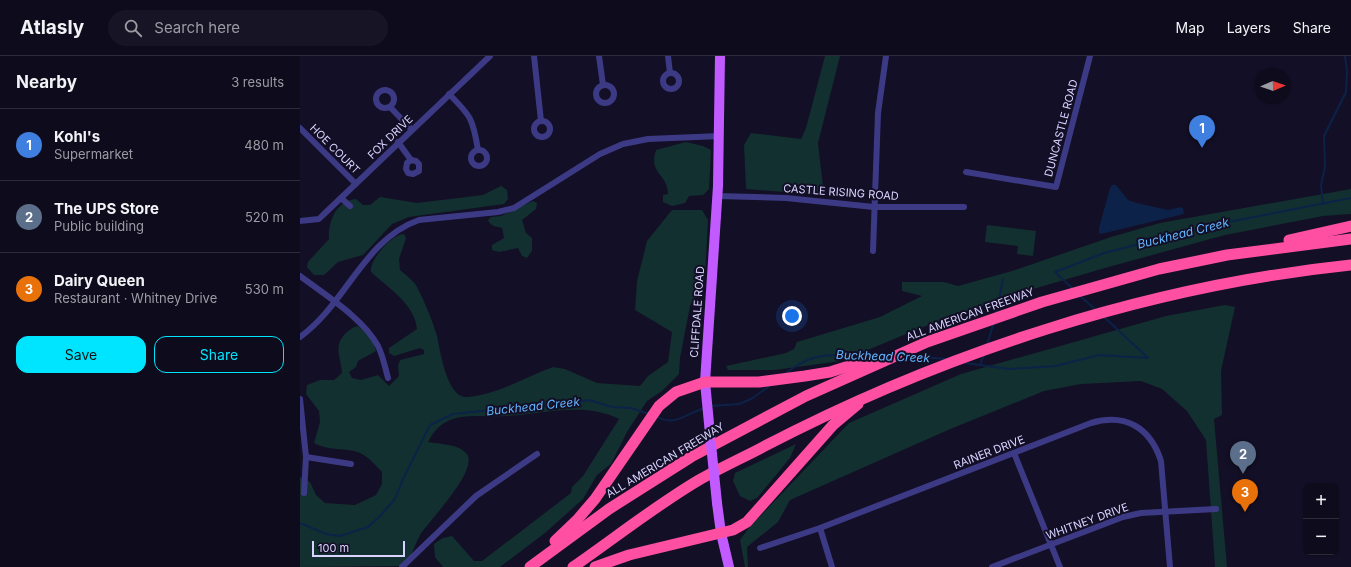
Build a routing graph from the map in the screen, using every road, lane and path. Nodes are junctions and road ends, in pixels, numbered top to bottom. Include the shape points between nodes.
1 (490, 56) edge
2 (534, 56) edge
3 (599, 56) edge
4 (668, 56) edge
5 (720, 56) edge
6 (886, 56) edge
7 (1090, 56) edge
8 (485, 58) edge
9 (670, 73) dead end
10 (603, 85) dead end
11 (449, 94) junction
12 (390, 107) dead end
13 (541, 121) dead end
14 (300, 128) edge
15 (412, 130) junction
16 (720, 136) junction
17 (398, 142) junction
18 (478, 150) dead end
19 (410, 160) dead end
20 (966, 172) dead end
21 (356, 184) junction
22 (717, 196) junction
23 (341, 198) junction
24 (350, 206) dead end
25 (874, 207) junction
26 (964, 207) dead end
27 (300, 221) edge
28 (1351, 226) edge
29 (1351, 239) edge
30 (873, 252) dead end
31 (1226, 255) junction
32 (1351, 266) edge
33 (1299, 271) junction
34 (1351, 272) edge
35 (300, 276) edge
36 (334, 302) junction
37 (300, 337) edge
38 (927, 342) junction
39 (388, 378) dead end
40 (705, 382) junction
41 (869, 395) junction
42 (300, 399) edge
43 (1014, 453) junction
44 (537, 454) dead end
45 (306, 457) junction
46 (351, 464) dead end
47 (304, 493) dead end
48 (1216, 509) dead end
49 (1166, 512) junction
50 (820, 528) junction
51 (721, 533) junction
52 (1052, 544) junction
53 (760, 548) dead end
54 (402, 567) edge
55 (529, 567) edge
56 (573, 567) edge
57 (595, 567) edge
58 (729, 567) edge
59 (832, 567) edge
60 (992, 567) edge
61 (1060, 567) edge
62 (1170, 567) edge

1 - 8 street, FOX DRIVE
2 - 13 street
3 - 10 street
4 - 9 street
5 - 16 main road, CLIFFDALE ROAD
6 - 25 street via 878,113
7 - 20 street, DUNCASTLE ROAD via 1056,187
8 - 11 street, FOX DRIVE
11 - 15 street, FOX DRIVE
11 - 18 street via 472,121
12 - 15 street
14 - 21 street, HOE COURT
15 - 17 street, FOX DRIVE
16 - 22 main road, CLIFFDALE ROAD
16 - 36 street via 648,139 623,144 600,154 514,208 419,220 407,224 383,241
17 - 19 street
17 - 21 street, FOX DRIVE
21 - 23 street, FOX DRIVE
22 - 25 street, CASTLE RISING ROAD via 786,198
22 - 40 main road, CLIFFDALE ROAD
23 - 24 street
23 - 27 street, FOX DRIVE via 319,219
25 - 26 street, CASTLE RISING ROAD
25 - 30 street
28 - 31 highway
29 - 31 highway, ALL AMERICAN FREEWAY
31 - 38 highway, ALL AMERICAN FREEWAY via 1079,291
32 - 33 highway
33 - 34 highway
33 - 41 highway via 1160,299 1072,322 946,365
35 - 36 street
36 - 37 street via 320,320
36 - 39 street via 360,323 374,339 383,358
38 - 40 highway via 830,372 759,382
38 - 55 highway, ALL AMERICAN FREEWAY via 812,393 691,457 609,509
40 - 51 main road, CLIFFDALE ROAD, bridge
40 - 55 highway via 676,392 659,406 583,514
41 - 51 highway via 833,425 753,517 733,530
41 - 56 highway via 699,480
42 - 45 street
43 - 49 street, RAINER DRIVE via 1100,420 1129,422 1143,431 1158,452
43 - 50 street, RAINER DRIVE
43 - 52 street
44 - 54 street via 476,496
45 - 46 street
45 - 47 street
48 - 49 street, WHITNEY DRIVE
49 - 52 street, WHITNEY DRIVE via 1123,517
49 - 62 street, RAINER DRIVE
50 - 53 street, RAINER DRIVE
50 - 59 street
51 - 57 highway via 629,555
51 - 58 main road, CLIFFDALE ROAD
52 - 60 street, WHITNEY DRIVE
52 - 61 street

